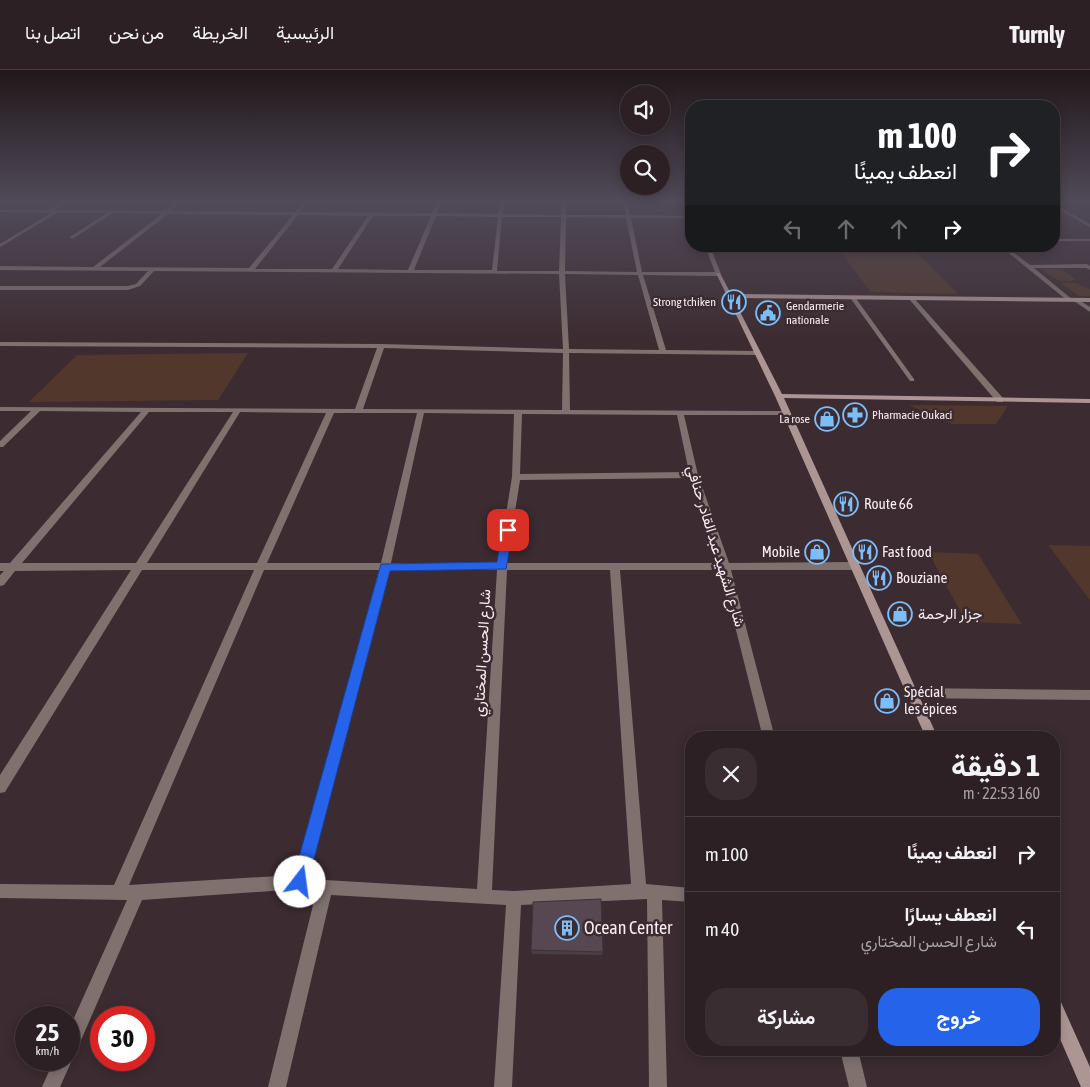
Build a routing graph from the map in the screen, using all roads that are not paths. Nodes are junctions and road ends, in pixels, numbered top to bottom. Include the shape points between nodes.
1 (121, 247) edge
2 (269, 247) edge
3 (349, 247) edge
4 (420, 247) edge
5 (497, 247) edge
6 (563, 247) edge
7 (635, 247) edge
8 (709, 252) edge
9 (1009, 252) edge
10 (1028, 267) junction
11 (0, 268) edge
12 (1090, 268) edge
13 (92, 270) junction
14 (152, 270) junction
15 (250, 271) junction
16 (333, 272) junction
17 (410, 272) junction
18 (494, 272) junction
19 (562, 273) junction
20 (640, 274) junction
21 (718, 274) junction
22 (0, 288) edge
23 (730, 296) junction
24 (853, 298) junction
25 (911, 298) junction
26 (1073, 300) junction
27 (1090, 300) edge
28 (1090, 310) edge
29 (0, 344) edge
30 (381, 346) junction
31 (566, 351) junction
32 (663, 352) junction
33 (758, 353) junction
34 (912, 380) dead end
35 (779, 396) junction
36 (1000, 400) junction
37 (1090, 401) edge
38 (0, 409) edge
39 (38, 409) junction
40 (146, 410) junction
41 (238, 410) junction
42 (331, 411) junction
43 (358, 411) junction
44 (421, 411) junction
45 (518, 412) junction
46 (566, 412) junction
47 (680, 413) junction
48 (786, 413) junction
49 (0, 445) edge
50 (694, 475) junction
51 (516, 477) junction
52 (385, 566) junction
53 (502, 566) junction
54 (615, 566) junction
55 (725, 566) junction
56 (855, 566) junction
57 (0, 567) edge
58 (12, 567) junction
59 (139, 567) junction
60 (260, 567) junction
61 (0, 582) edge
62 (912, 693) junction
63 (1090, 695) edge
64 (767, 731) edge
65 (929, 731) edge
66 (0, 787) edge
67 (300, 882) junction
68 (325, 887) junction
69 (0, 891) edge
70 (647, 892) junction
71 (118, 893) junction
72 (138, 893) junction
73 (685, 895) edge
74 (484, 897) junction
75 (514, 898) junction
76 (1060, 1020) edge
77 (80, 1023) edge
78 (850, 1056) edge
79 (59, 1071) edge
80 (51, 1087) edge
81 (277, 1087) edge
82 (504, 1087) edge
83 (658, 1087) edge
84 (858, 1087) edge
85 (1090, 1087) edge

1 - 13 street
2 - 15 street
3 - 16 street
4 - 17 street
5 - 18 street
6 - 19 street
7 - 20 street
8 - 21 street
9 - 10 street
10 - 12 street
10 - 26 street
11 - 13 street
13 - 14 street
14 - 15 street
14 - 22 street via 138,285 128,288
15 - 16 street
16 - 17 street
17 - 18 street
18 - 19 street
19 - 20 street
19 - 31 street
20 - 21 street
20 - 32 street
21 - 23 main road
23 - 24 main road
23 - 33 main road
24 - 25 main road
24 - 34 street
25 - 26 main road
25 - 36 street
26 - 27 main road
26 - 28 street
29 - 30 street
30 - 31 street
30 - 43 street
31 - 32 street
31 - 46 street
32 - 33 street
33 - 35 main road
35 - 36 main road
35 - 48 main road
36 - 37 main road
38 - 39 street
39 - 40 street
39 - 49 street
40 - 41 street
40 - 58 street
41 - 42 street
41 - 59 street
42 - 43 street
42 - 60 street
43 - 44 street
44 - 45 street
44 - 52 street
45 - 46 street
45 - 51 street, شارع الحسن المختاري
46 - 47 street
47 - 48 street
47 - 50 street, شارع الشهيد عبد القادر حنافي
48 - 56 main road
50 - 51 street
50 - 55 street, شارع الشهيد عبد القادر حنافي
51 - 53 street, شارع الحسن المختاري
52 - 53 street
52 - 60 street
52 - 67 street
53 - 54 street
53 - 74 street, شارع الحسن المختاري
54 - 55 street
54 - 70 street
55 - 56 street
55 - 64 street, شارع الشهيد عبد القادر حنافي
56 - 62 main road
57 - 58 street
58 - 59 street
58 - 61 street
59 - 60 street
59 - 66 street
60 - 71 street
62 - 63 street
62 - 65 main road
67 - 68 street
67 - 72 street
68 - 74 street
68 - 81 street
69 - 71 street
70 - 73 street
70 - 75 street
70 - 83 street
71 - 72 street
72 - 77 street
74 - 75 street
75 - 82 street
76 - 85 main road
78 - 84 street
79 - 80 street

